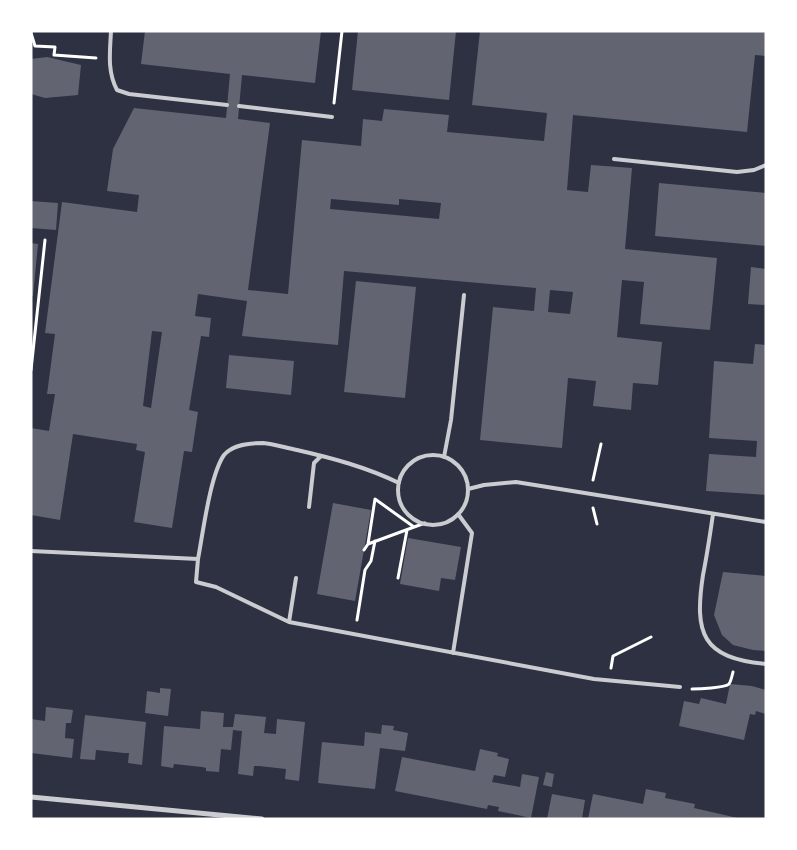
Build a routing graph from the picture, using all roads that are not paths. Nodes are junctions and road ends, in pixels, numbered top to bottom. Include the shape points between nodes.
1 (111, 31) edge
2 (227, 105) dead end
3 (239, 106) dead end
4 (332, 116) road end
5 (614, 158) dead end
6 (766, 165) edge
7 (464, 295) dead end
8 (321, 456) junction
9 (444, 457) junction
10 (399, 483) junction
11 (468, 490) junction
12 (310, 507) dead end
13 (458, 514) junction
14 (713, 514) junction
15 (766, 522) edge
16 (31, 550) edge
17 (198, 558) junction
18 (296, 578) dead end
19 (289, 622) junction
20 (453, 653) junction
21 (766, 664) edge
22 (680, 687) road end
23 (31, 798) edge
24 (262, 819) edge

1 - 2 lane via 110,66 116,90
3 - 4 lane
5 - 6 lane via 737,172
7 - 9 lane
8 - 10 lane via 375,472
8 - 12 lane via 314,463
8 - 17 lane via 265,443 250,443 226,453 217,467
9 - 10 lane via 421,457 403,472
9 - 11 lane via 461,470
10 - 13 lane via 400,500 409,515 425,523 442,523
11 - 13 lane
11 - 14 lane via 484,484 516,482
13 - 20 lane via 472,533
14 - 15 lane
14 - 21 lane via 699,612 702,630 724,654 737,660
16 - 17 lane
17 - 19 lane via 196,582 216,587
18 - 19 lane
19 - 20 lane
20 - 22 lane via 609,682
23 - 24 street

